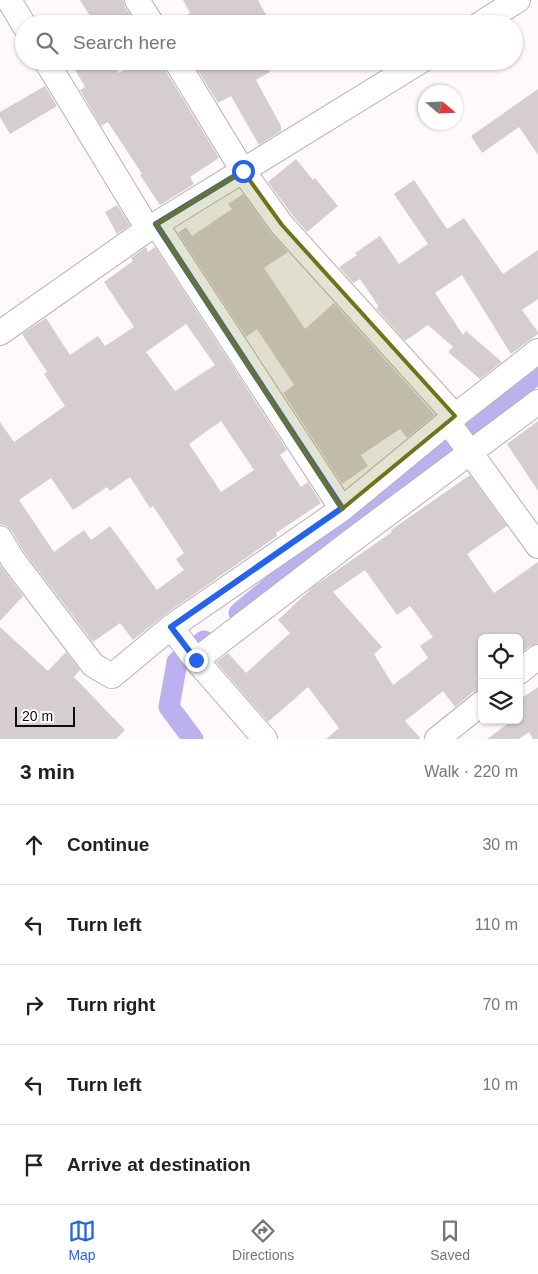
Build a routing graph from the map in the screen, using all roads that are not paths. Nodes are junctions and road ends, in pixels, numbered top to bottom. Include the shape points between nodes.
1 (9, 0) edge
2 (137, 0) edge
3 (518, 0) edge
4 (18, 15) edge
5 (146, 15) edge
6 (494, 15) edge
7 (52, 70) edge
8 (181, 70) edge
9 (406, 70) edge
10 (243, 171) junction
11 (152, 226) junction
12 (0, 333) edge
13 (538, 351) edge
14 (538, 402) edge
15 (451, 419) junction
16 (469, 454) junction
17 (342, 508) junction
18 (0, 538) edge
19 (538, 546) edge
20 (171, 627) junction
21 (538, 657) edge
22 (196, 660) junction
23 (523, 669) edge
24 (478, 706) edge
25 (265, 739) edge
26 (437, 739) edge

1 - 4 street
2 - 5 street
3 - 6 street
7 - 11 street
8 - 10 street
9 - 10 street
10 - 11 street
10 - 15 street via 282,225
11 - 12 street
11 - 17 street
13 - 15 street
14 - 16 street
15 - 16 street
15 - 17 street
16 - 19 street
16 - 22 street
17 - 20 street
18 - 20 street via 93,665 112,676
20 - 22 street
21 - 23 street
22 - 25 street
24 - 26 street

